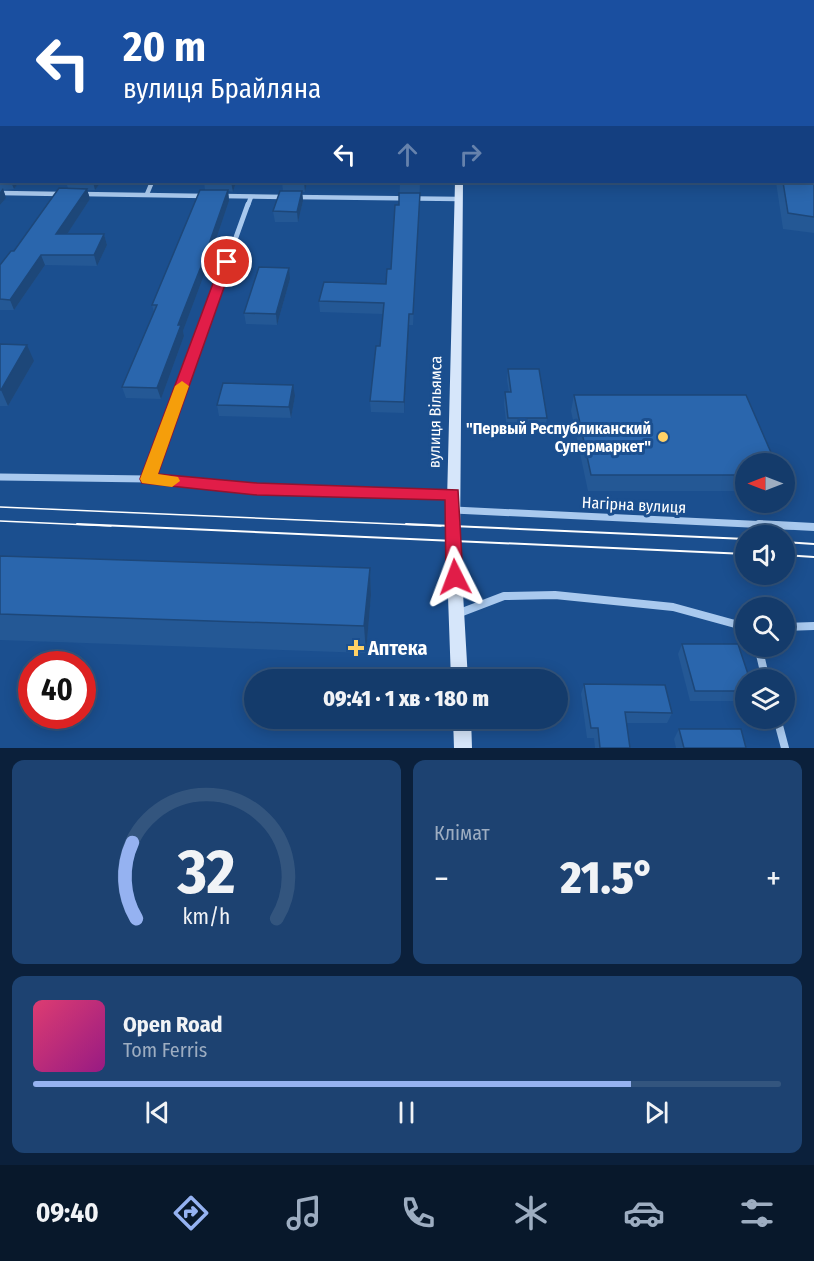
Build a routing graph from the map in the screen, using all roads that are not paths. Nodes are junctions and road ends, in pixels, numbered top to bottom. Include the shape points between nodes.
1 (152, 183) edge
2 (459, 183) edge
3 (0, 193) edge
4 (65, 194) edge
5 (76, 194) edge
6 (147, 194) junction
7 (250, 197) junction
8 (459, 199) junction
9 (0, 477) edge
10 (148, 479) junction
11 (453, 494) junction
12 (453, 510) junction
13 (814, 527) edge
14 (457, 614) junction
15 (735, 624) edge
16 (814, 626) edge
17 (795, 627) edge
18 (460, 669) edge
19 (462, 729) edge
20 (780, 729) edge
21 (463, 748) edge
22 (785, 748) edge

1 - 6 street
2 - 8 street, вулиця Вільямса
3 - 4 street
5 - 6 street
6 - 7 street
7 - 8 street
7 - 10 street
8 - 11 street, вулиця Вільямса
9 - 10 street
10 - 11 street via 257,489
11 - 12 street, вулиця Вільямса
12 - 13 street, Нагірна вулиця
12 - 14 street, вулиця Вільямса
14 - 15 street via 504,596 555,595 673,608
14 - 18 street, вулиця Вільямса
16 - 17 street
19 - 21 street
20 - 22 street

